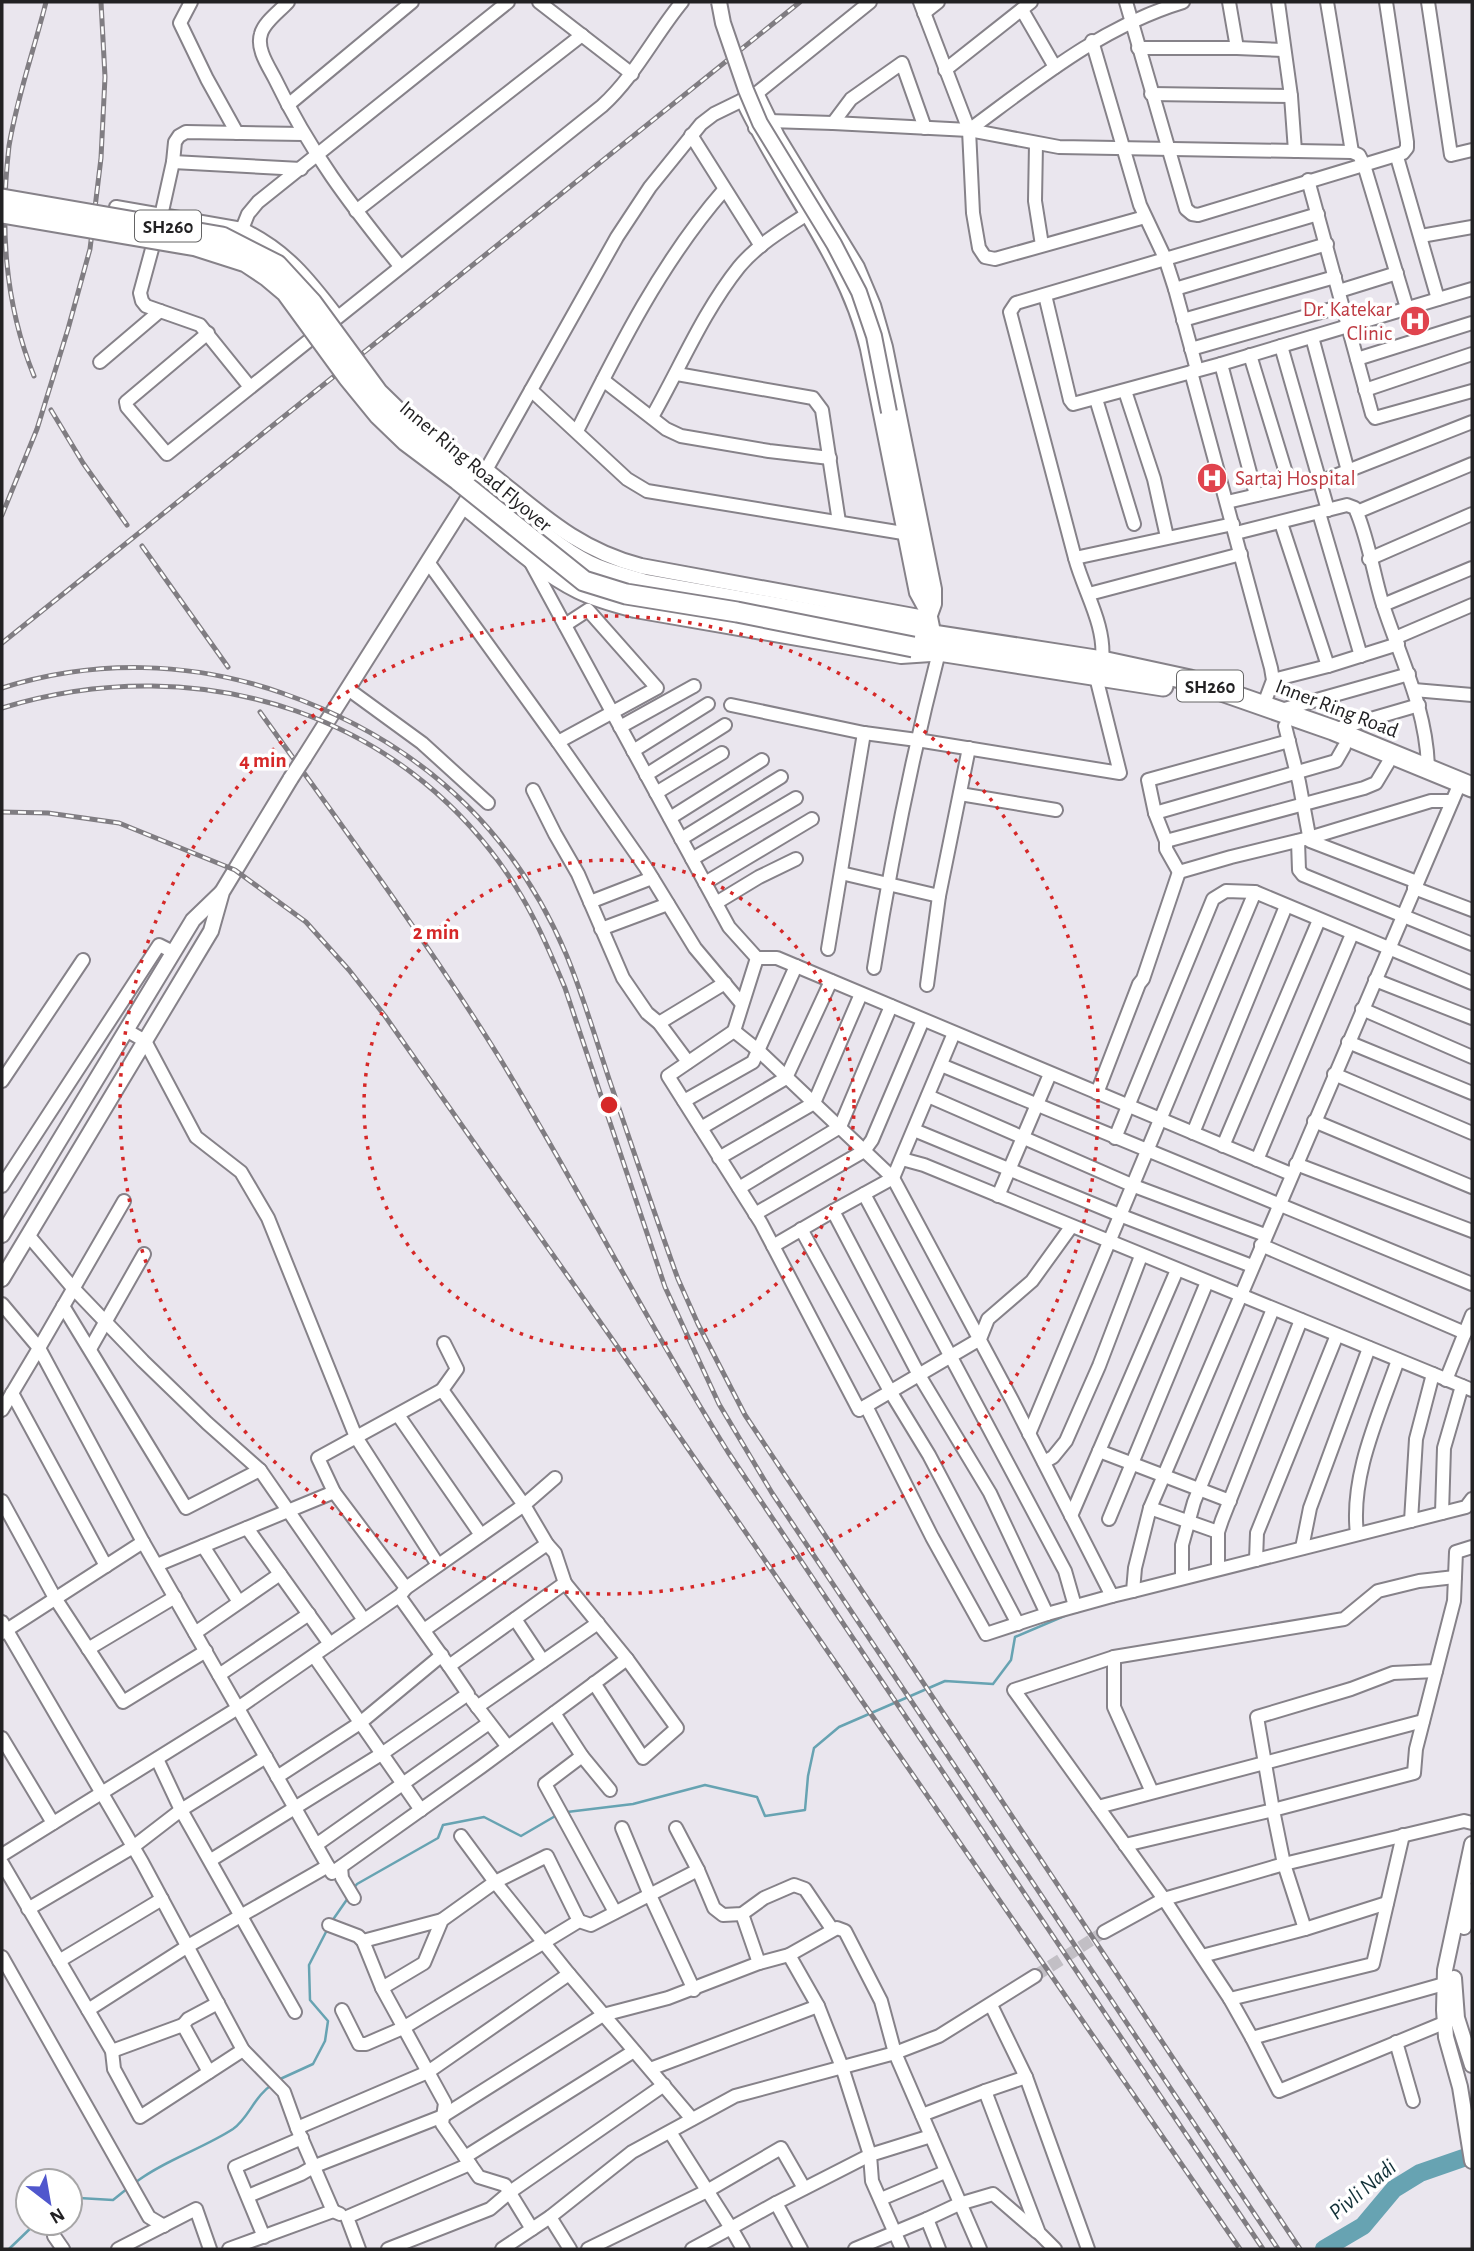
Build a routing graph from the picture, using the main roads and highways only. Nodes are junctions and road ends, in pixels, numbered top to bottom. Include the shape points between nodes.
1 (2, 199) edge
2 (2, 213) edge
3 (927, 637) junction
4 (1099, 669) junction
5 (1279, 720) junction
6 (1463, 792) edge

1 - 3 highway, Inner Ring Road Flyover / SH260, bridge via 222,237 277,265 312,303 378,393 417,431 551,541 586,564 644,583
2 - 3 highway, Inner Ring Road Flyover, bridge via 196,246 246,262 267,275 286,292 379,415 406,442 584,581 626,594
3 - 4 highway, Inner Ring Road / SH260
4 - 5 highway, Inner Ring Road
4 - 5 highway, Inner Ring Road / SH260 via 1191,680
5 - 6 highway, Inner Ring Road
5 - 6 highway, Inner Ring Road / SH260 via 1333,730 1428,769

